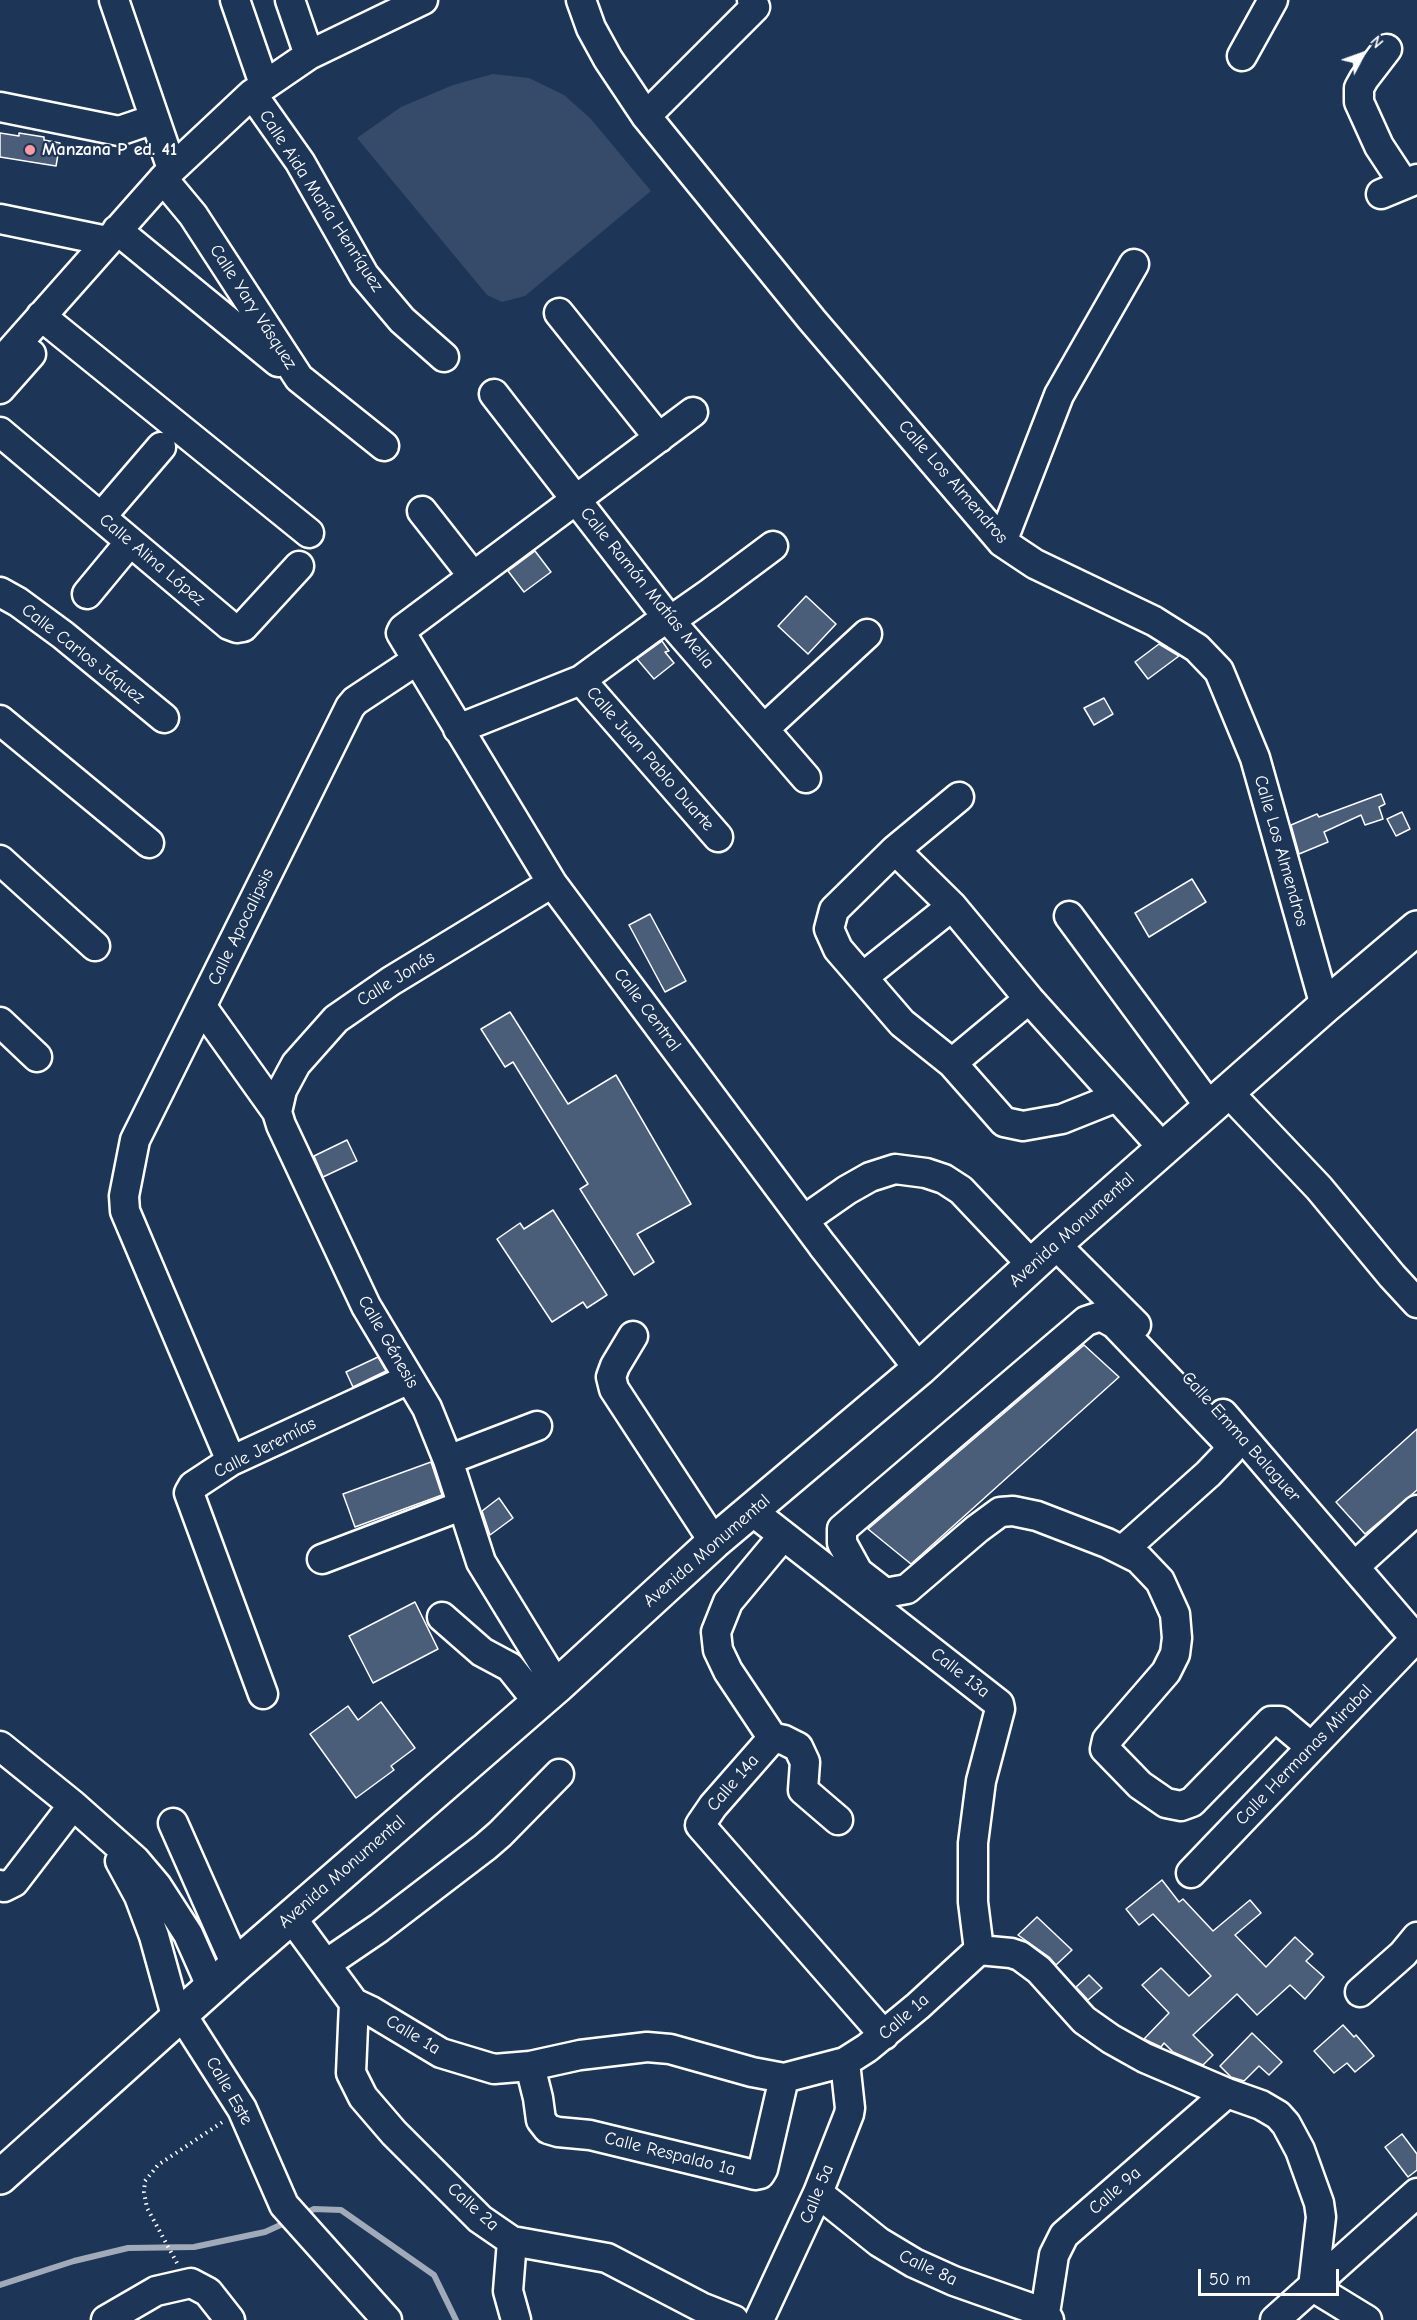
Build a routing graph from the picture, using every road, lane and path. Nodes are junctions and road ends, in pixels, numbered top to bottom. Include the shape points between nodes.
1 (114, 0) edge
2 (235, 0) edge
3 (290, 0) edge
4 (581, 0) edge
5 (752, 0) edge
6 (1273, 0) edge
7 (417, 1) edge
8 (1387, 49) dead end
9 (309, 55) junction
10 (1242, 56) dead end
11 (258, 89) junction
12 (0, 107) edge
13 (646, 116) junction
14 (153, 119) junction
15 (167, 174) junction
16 (1401, 186) edge
17 (0, 219) edge
18 (112, 236) junction
19 (1134, 264) dead end
20 (559, 313) dead end
21 (48, 322) junction
22 (444, 357) dead end
23 (0, 363) edge
24 (299, 378) junction
25 (0, 389) edge
26 (494, 394) dead end
27 (693, 412) dead end
28 (0, 432) edge
29 (659, 438) junction
30 (384, 446) dead end
31 (161, 447) dead end
32 (576, 500) junction
33 (422, 511) dead end
34 (101, 518) junction
35 (309, 532) dead end
36 (130, 542) junction
37 (1002, 542) junction
38 (773, 546) dead end
39 (299, 566) dead end
40 (473, 576) junction
41 (0, 592) edge
42 (87, 594) dead end
43 (670, 621) junction
44 (867, 634) dead end
45 (417, 660) junction
46 (581, 680) junction
47 (164, 718) dead end
48 (0, 720) edge
49 (458, 729) junction
50 (764, 729) junction
51 (806, 778) dead end
52 (959, 797) dead end
53 (718, 837) dead end
54 (149, 843) dead end
55 (896, 850) junction
56 (0, 860) edge
57 (552, 883) junction
58 (952, 906) junction
59 (1069, 916) dead end
60 (1417, 928) edge
61 (95, 945) dead end
62 (862, 977) junction
63 (1029, 999) junction
64 (1325, 1006) junction
65 (202, 1007) junction
66 (0, 1022) edge
67 (37, 1057) dead end
68 (952, 1063) junction
69 (1117, 1097) junction
70 (1219, 1100) junction
71 (277, 1112) junction
72 (1163, 1148) junction
73 (804, 1220) junction
74 (1055, 1244) junction
75 (1032, 1265) junction
76 (1417, 1303) edge
77 (633, 1336) dead end
78 (919, 1369) junction
79 (409, 1379) junction
80 (537, 1426) dead end
81 (448, 1460) junction
82 (231, 1461) junction
83 (461, 1506) junction
84 (1417, 1510) edge
85 (752, 1511) junction
86 (783, 1536) junction
87 (714, 1542) junction
88 (1123, 1550) junction
89 (322, 1559) dead end
90 (1355, 1566) junction
91 (442, 1617) dead end
92 (1417, 1638) edge
93 (263, 1694) dead end
94 (548, 1694) junction
95 (770, 1737) junction
96 (0, 1746) edge
97 (1311, 1747) junction
98 (559, 1774) dead end
99 (73, 1805) junction
100 (838, 1820) dead end
101 (173, 1823) dead end
102 (97, 1827) junction
103 (1191, 1873) dead end
104 (0, 1885) edge
105 (291, 1917) junction
106 (183, 1926) junction
107 (154, 1936) junction
108 (979, 1950) junction
109 (1412, 1953) edge
110 (326, 1964) junction
111 (236, 1965) junction
112 (212, 1988) junction
113 (1360, 1992) dead end
114 (354, 2003) junction
115 (179, 2017) junction
116 (885, 2035) junction
117 (845, 2062) junction
118 (530, 2066) junction
119 (784, 2078) junction
120 (1227, 2093) junction
121 (243, 2109) junction
122 (0, 2177) edge
123 (818, 2193) junction
124 (1417, 2193) edge
125 (512, 2241) junction
126 (173, 2258) dead end
127 (1313, 2287) junction
128 (698, 2313) edge
129 (1047, 2316) edge
130 (106, 2320) edge
131 (230, 2320) edge
132 (387, 2320) edge
133 (516, 2320) edge
134 (734, 2320) edge
135 (759, 2320) edge
136 (1275, 2320) edge
137 (1367, 2320) edge

1 - 14 street, Calle Yary Vásquez
2 - 11 street, Calle Aida María Henríquez
3 - 9 street
4 - 13 street, Calle Los Almendros via 608,60
5 - 13 street via 755,7
6 - 10 street
7 - 9 street
8 - 16 street via 1359,88 1359,102
9 - 11 street
11 - 15 street
11 - 22 street, Calle Aida María Henríquez via 364,275 402,320
12 - 14 street via 119,131
13 - 37 street, Calle Los Almendros via 812,320
14 - 15 street, Calle Yary Vásquez
15 - 18 street
15 - 24 street, Calle Yary Vásquez
17 - 18 street
18 - 21 street
18 - 24 street
19 - 37 street via 1059,395
20 - 29 street
21 - 23 street
21 - 25 street
21 - 35 street
24 - 30 street, Calle Yary Vásquez
26 - 32 street, Calle Ramón Matías Mella
27 - 29 street
28 - 34 street, Calle Alina López
29 - 32 street
31 - 34 street
32 - 40 street
32 - 43 street, Calle Ramón Matías Mella
33 - 40 street
34 - 36 street, Calle Alina López
36 - 39 street, Calle Alina López via 237,628 243,627
36 - 42 street
37 - 64 street, Calle Los Almendros via 1035,564 1154,621 1197,648 1219,671 1255,758
38 - 43 street
40 - 45 street, Calle Central via 403,628 401,633
41 - 47 street, Calle Carlos Jáquez via 63,635
43 - 46 street via 661,622
43 - 50 street, Calle Ramón Matías Mella
44 - 50 street
45 - 49 street, Calle Central
45 - 65 street, Calle Apocalipsis via 350,707
46 - 49 street
46 - 53 street, Calle Juan Pablo Duarte
48 - 54 street
49 - 57 street, Calle Central
50 - 51 street, Calle Ramón Matías Mella
52 - 55 street
55 - 58 street
55 - 62 street via 834,910 829,929 838,949
56 - 61 street
57 - 71 street, Calle Jonás via 336,1019 296,1064 282,1090
57 - 73 street, Calle Central
58 - 62 street
58 - 63 street
59 - 70 street
60 - 64 main road, Avenida Monumental
62 - 68 street via 902,1023
63 - 68 street
63 - 69 street
64 - 70 main road, Avenida Monumental
65 - 71 street, Calle Génesis
65 - 82 street, Calle Apocalipsis via 135,1140 124,1196 125,1211
66 - 67 street
68 - 69 street via 1004,1122 1023,1126 1062,1119
69 - 72 street
70 - 72 main road, Avenida Monumental
70 - 76 street via 1319,1188
71 - 79 street, Calle Génesis via 366,1306
72 - 74 main road, Avenida Monumental
73 - 75 street via 870,1178 895,1169 926,1173 961,1190
73 - 78 street, Calle Central
74 - 75 main road, Avenida Monumental
74 - 90 street, Calle Emma Balaguer via 1212,1402
75 - 78 main road, Avenida Monumental
77 - 87 street via 611,1377 614,1389
78 - 85 main road, Avenida Monumental
79 - 81 street, Calle Génesis via 427,1407
79 - 82 street, Calle Jeremías
80 - 81 street
81 - 83 street, Calle Génesis
82 - 93 street, Calle Jeremías via 189,1492
83 - 89 street
83 - 94 street, Calle Génesis via 481,1562
84 - 90 street
85 - 86 street, Calle 13a
85 - 87 main road, Avenida Monumental
86 - 95 street, Calle 14a via 728,1602 716,1632 718,1650 728,1671
86 - 108 street, Calle 13a via 999,1704 981,1781 973,1843 973,1902
87 - 94 main road, Avenida Monumental
88 - 88 street via 1230,1451 1225,1439 1115,1324 1101,1316 1086,1321 842,1529 842,1543 858,1572 885,1593 907,1589 1000,1512 1037,1516
88 - 97 street via 1139,1559 1160,1581 1175,1614 1177,1638 1175,1654 1166,1672 1107,1740 1105,1749 1140,1785 1166,1803 1181,1806 1208,1788 1271,1721 1280,1721
90 - 92 street, Calle Emma Balaguer
91 - 94 street via 482,1652
92 - 97 street, Calle Hermanas Mirabal
94 - 105 main road, Avenida Monumental
95 - 100 street via 798,1747 805,1762 803,1790
95 - 116 street, Calle 14a via 700,1825
96 - 99 street
97 - 103 street, Calle Hermanas Mirabal
98 - 110 street via 492,1841
99 - 102 street
99 - 104 street via 18,1876 4,1887
101 - 111 street
102 - 106 street via 158,1886
102 - 107 street, Calle Este via 139,1896
105 - 110 street, Calle 1a
105 - 111 main road, Avenida Monumental
106 - 107 street
106 - 112 street
107 - 115 street, Calle Este
108 - 116 street, Calle 1a
108 - 120 street via 1011,1953 1028,1960 1095,2029 1145,2058
109 - 113 street
110 - 114 street, Calle 1a
111 - 112 main road, Avenida Monumental
112 - 115 main road, Avenida Monumental
114 - 118 street, Calle 1a via 441,2053 486,2068
114 - 125 street, Calle 2a via 351,2073 363,2097 480,2218
115 - 121 street, Calle Este
115 - 122 main road, Avenida Monumental
116 - 117 street, Calle 1a
117 - 119 street, Calle 1a
117 - 123 street, Calle 5a via 850,2108
118 - 119 street, Calle 1a via 646,2047 670,2049
118 - 119 street, Calle Respaldo 1a via 541,2120 548,2128 755,2175 763,2169
120 - 127 street via 1278,2115 1300,2150 1321,2217
120 - 129 street, Calle 9a via 1064,2235 1054,2255
121 - 126 path via 158,2165 145,2181 147,2208
121 - 132 street, Calle Este via 284,2205
123 - 129 street, Calle 8a via 879,2242 914,2263
123 - 135 street, Calle 5a
124 - 127 street
125 - 128 street, Calle 2a via 607,2258
125 - 133 street via 508,2291
127 - 136 street
127 - 137 street
128 - 134 street, Calle 2a
130 - 131 street via 156,2291 191,2283 208,2292

